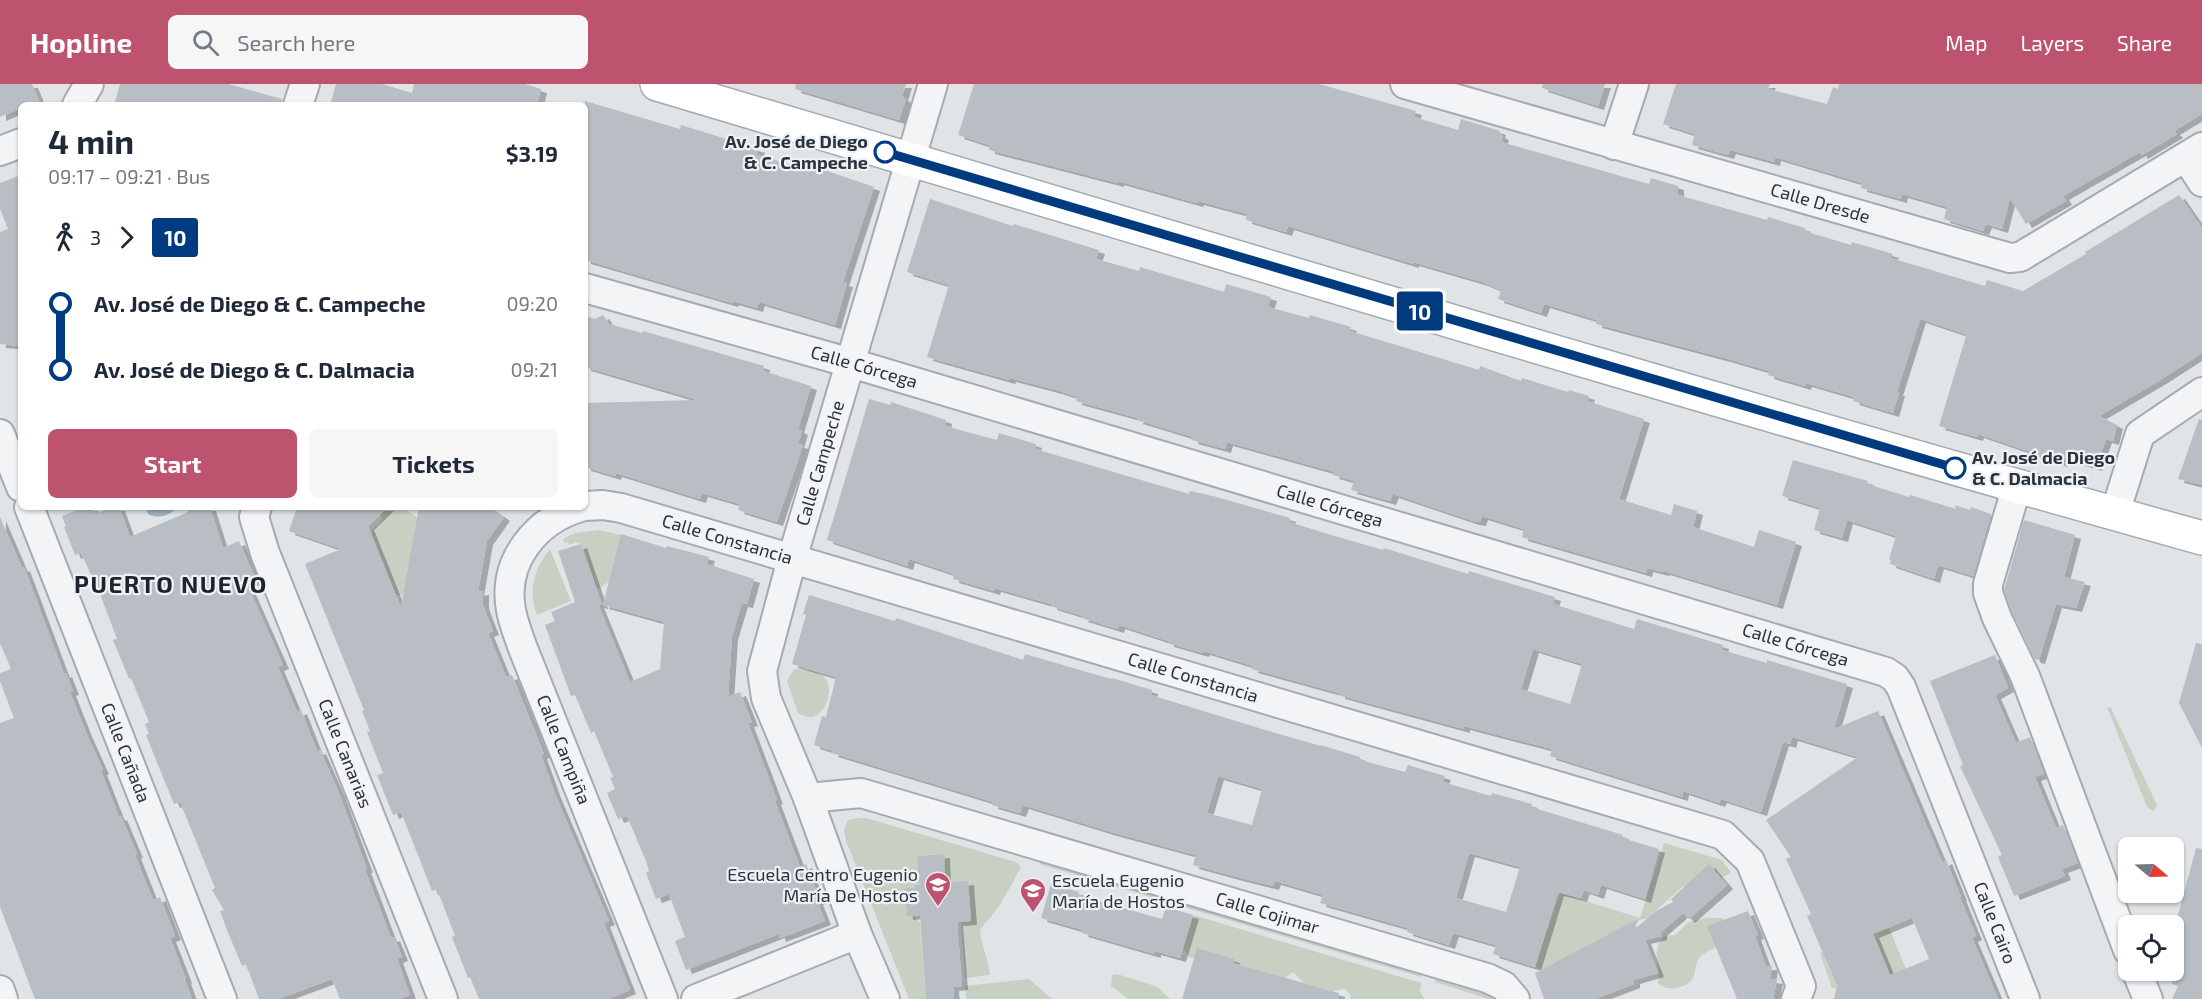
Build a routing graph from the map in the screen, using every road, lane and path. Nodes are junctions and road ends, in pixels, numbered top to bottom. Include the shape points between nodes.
1 (89, 84) edge
2 (305, 84) edge
3 (657, 84) edge
4 (933, 84) edge
5 (1406, 84) edge
6 (1634, 84) edge
7 (79, 102) edge
8 (299, 102) edge
9 (18, 144) edge
10 (1614, 145) junction
11 (0, 151) edge
12 (2194, 152) edge
13 (910, 159) junction
14 (2202, 182) edge
15 (588, 289) edge
16 (851, 363) junction
17 (2202, 392) edge
18 (7, 442) edge
19 (18, 477) edge
20 (2017, 486) junction
21 (588, 507) edge
22 (30, 510) edge
23 (256, 510) edge
24 (574, 510) edge
25 (2115, 513) junction
26 (2202, 538) edge
27 (792, 559) junction
28 (808, 798) junction
29 (1964, 847) joint
30 (2118, 923) edge
31 (857, 934) junction
32 (2141, 981) edge
33 (0, 990) edge
34 (1515, 997) edge
35 (3, 999) edge
36 (222, 999) edge
37 (443, 999) edge
38 (663, 999) edge
39 (696, 999) edge
40 (885, 999) edge
41 (1796, 999) edge
42 (2025, 999) edge
43 (2148, 999) edge

1 - 7 street
2 - 8 street
3 - 13 main road
4 - 13 street, Calle Campeche
5 - 10 street, Calle Dresde
6 - 10 street
9 - 11 street
10 - 12 street, Calle Dresde via 2010,258 2020,257
12 - 14 street, Calle Dresde
13 - 16 street, Calle Campeche
13 - 20 main road
15 - 16 street, Calle Córcega
16 - 27 street, Calle Campeche
16 - 29 street, Calle Córcega via 1886,672 1900,687
17 - 25 street via 2140,434
18 - 19 street
20 - 25 main road
20 - 30 street via 1988,593 2025,676
21 - 27 street, Calle Constancia via 621,508
22 - 36 street, Calle Cañada
23 - 37 street, Calle Canarias via 254,517 265,553
24 - 38 street, Calle Campiña via 533,534 521,552 513,570 510,608
25 - 26 main road
27 - 28 street, Calle Campeche via 762,671 766,698
27 - 41 street, Calle Constancia via 1723,835 1750,861 1801,986
28 - 31 street, Calle Campeche
28 - 34 street, Calle Cojimar via 861,793 1487,978
29 - 42 street, Calle Cairo
31 - 39 street
31 - 40 street, Calle Campeche
32 - 43 street
33 - 35 street

